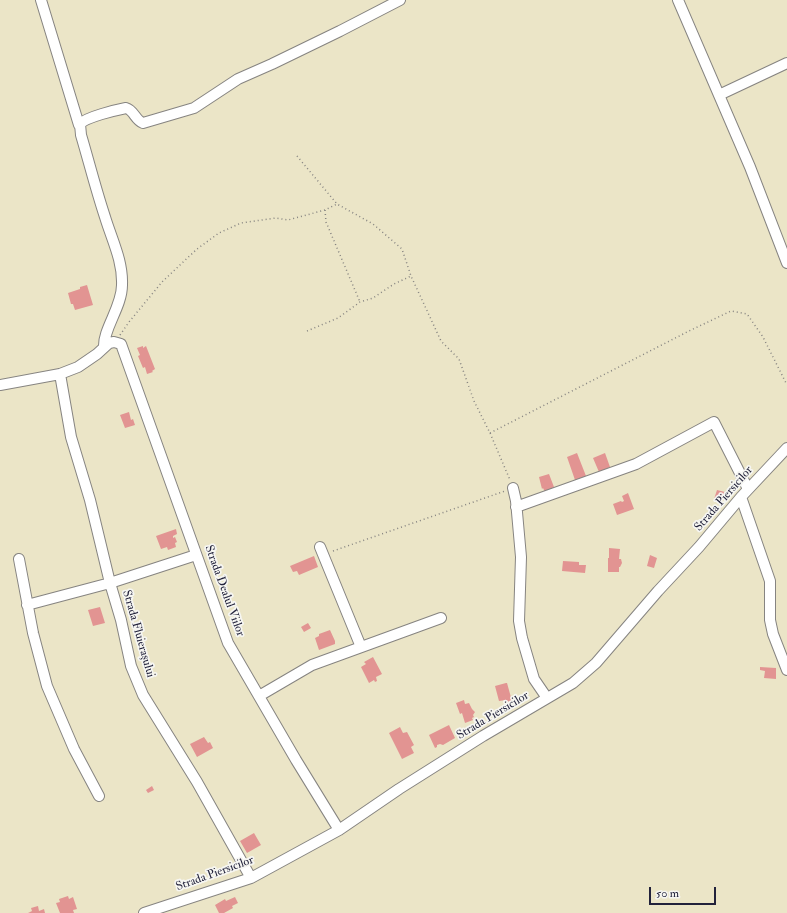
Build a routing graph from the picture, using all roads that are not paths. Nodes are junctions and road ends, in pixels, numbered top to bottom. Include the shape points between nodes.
1 (41, 0) edge
2 (400, 0) edge
3 (678, 0) edge
4 (787, 63) edge
5 (719, 95) junction
6 (79, 126) junction
7 (787, 263) edge
8 (104, 346) junction
9 (60, 374) junction
10 (0, 385) edge
11 (787, 448) edge
12 (513, 488) road end
13 (748, 489) junction
14 (741, 497) junction
15 (516, 507) junction
16 (322, 551) road end
17 (196, 555) junction
18 (19, 559) dead end
19 (110, 583) junction
20 (27, 605) junction
21 (441, 618) dead end
22 (361, 647) junction
23 (787, 670) edge
24 (259, 696) junction
25 (547, 698) junction
26 (99, 796) dead end
27 (339, 830) junction
28 (251, 878) junction
29 (144, 913) edge

1 - 6 street
2 - 6 street via 238,79 194,108 143,123 130,110 122,109 83,120
3 - 5 street
4 - 5 street
5 - 7 street
6 - 8 street via 122,270 121,298
8 - 9 street via 78,367
8 - 17 street, Strada Dealul Viilor via 112,342 121,344
9 - 10 street
9 - 19 street, Strada Fluierașului via 71,436
11 - 13 street, Strada Piersicilor
12 - 15 street
13 - 14 street, Strada Piersicilor
13 - 15 street via 714,422 636,464
14 - 23 street via 770,581 770,620
14 - 25 street, Strada Piersicilor via 596,663 573,683
15 - 25 street via 521,557 519,621 534,679
16 - 22 street
17 - 19 street
17 - 24 street, Strada Dealul Viilor via 228,643
18 - 20 street
19 - 20 street
19 - 28 street, Strada Fluierașului via 131,666 143,695 197,782
20 - 26 street via 47,686 74,749
21 - 22 street
22 - 24 street via 312,665
24 - 27 street, Strada Dealul Viilor
25 - 27 street, Strada Piersicilor via 399,788
27 - 28 street, Strada Piersicilor
28 - 29 street, Strada Piersicilor

